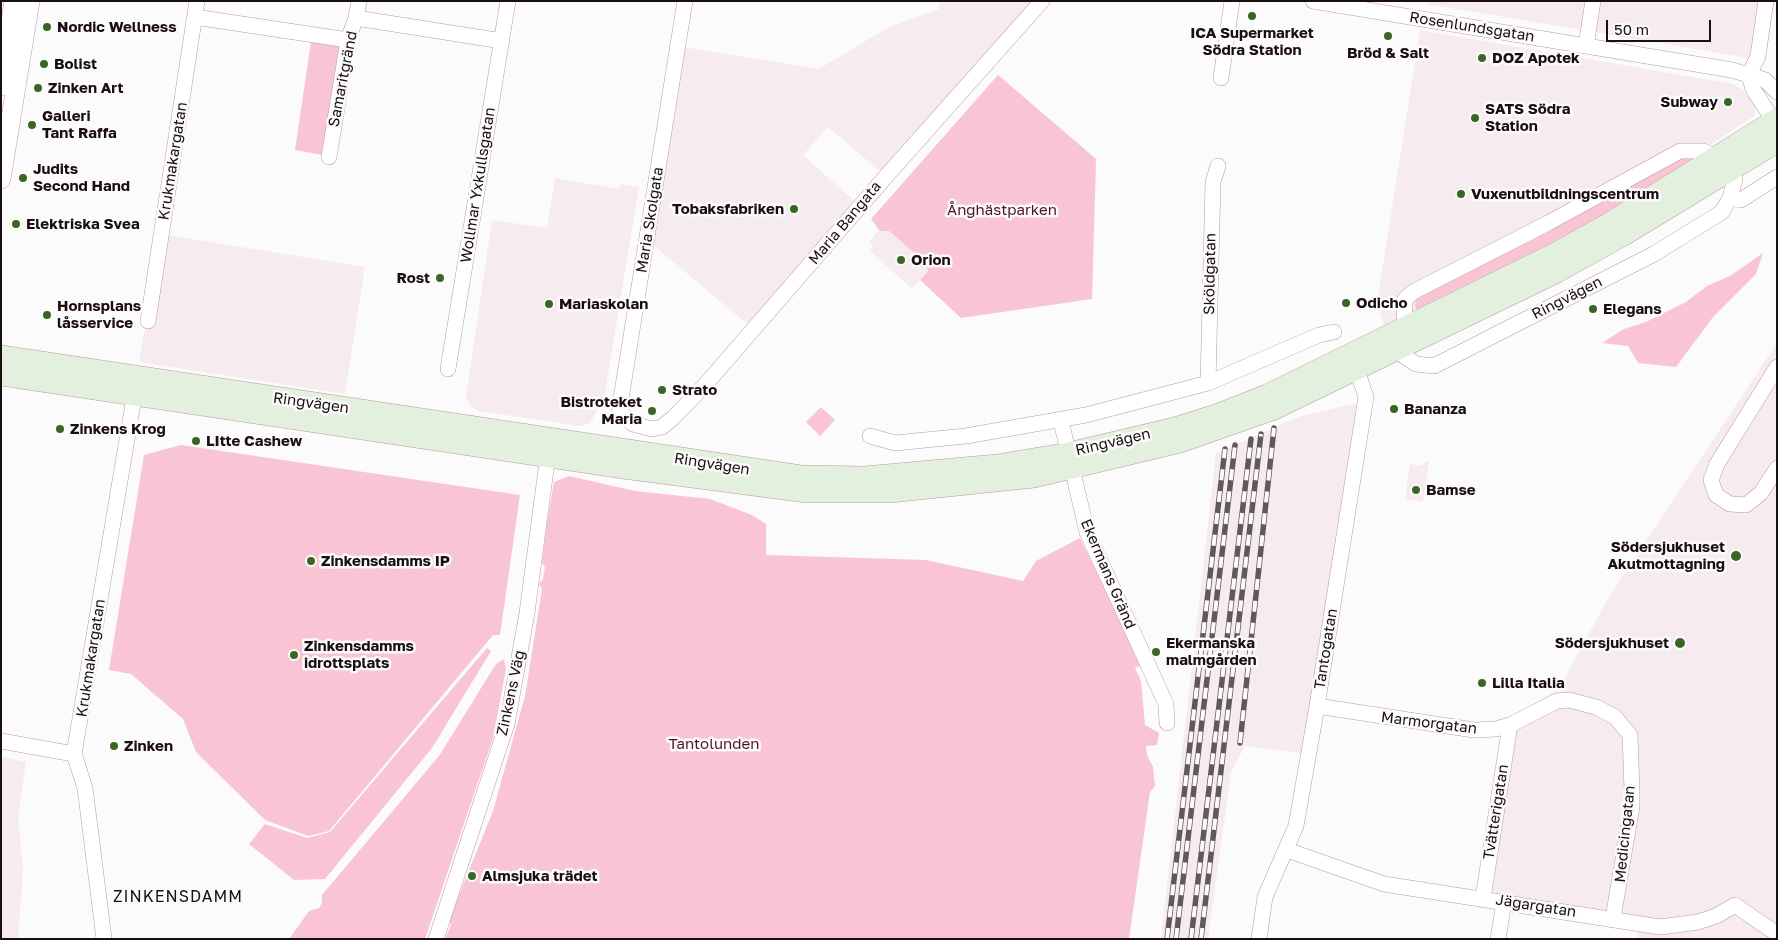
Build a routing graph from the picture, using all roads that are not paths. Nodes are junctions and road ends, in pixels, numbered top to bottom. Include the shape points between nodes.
1 (14, 1) edge
2 (30, 1) edge
3 (197, 1) edge
4 (359, 1) edge
5 (508, 1) edge
6 (685, 1) edge
7 (1042, 1) edge
8 (1232, 1) edge
9 (1312, 1) edge
10 (1593, 1) edge
11 (1766, 1) edge
12 (1343, 4) edge
13 (195, 17) junction
14 (356, 18) junction
15 (348, 40) junction
16 (502, 41) junction
17 (1586, 46) junction
18 (1749, 75) junction
19 (1221, 78) dead end
20 (1, 86) edge
21 (1777, 92) edge
22 (1776, 122) edge
23 (1777, 142) edge
24 (329, 157) dead end
25 (1725, 163) junction
26 (1218, 166) dead end
27 (1777, 177) edge
28 (1, 179) edge
29 (1730, 198) junction
30 (148, 321) dead end
31 (1404, 328) junction
32 (1334, 332) dead end
33 (1395, 350) junction
34 (1, 356) edge
35 (1354, 362) junction
36 (1777, 367) edge
37 (448, 369) dead end
38 (1, 375) edge
39 (1208, 383) junction
40 (136, 386) junction
41 (1060, 421) junction
42 (640, 427) joint
43 (870, 436) dead end
44 (549, 447) junction
45 (1070, 461) junction
46 (1777, 468) edge
47 (1317, 706) junction
48 (1596, 707) joint
49 (1167, 723) dead end
50 (1510, 725) junction
51 (1, 741) edge
52 (74, 754) junction
53 (1287, 850) junction
54 (1483, 898) junction
55 (1504, 902) junction
56 (1613, 918) junction
57 (1777, 934) edge
58 (104, 939) edge
59 (436, 939) edge
60 (1259, 939) edge
61 (1498, 939) edge

1 - 20 street
2 - 28 street
3 - 13 street, Krukmakargatan
4 - 14 street, Samaritgränd
5 - 16 street, Wollmar Yxkullsgatan
6 - 42 street, Maria Skolgata via 619,410
7 - 42 street, Maria Bangata via 705,385 662,427
8 - 19 street
9 - 12 street, Rosenlundsgatan
10 - 17 street
11 - 18 street via 1758,56
12 - 17 street, Rosenlundsgatan
13 - 15 street
13 - 30 street, Krukmakargatan
14 - 15 street, Samaritgränd
14 - 16 street
15 - 24 street, Samaritgränd
16 - 37 street, Wollmar Yxkullsgatan
17 - 18 street, Rosenlundsgatan
18 - 21 street, Rosenlundsgatan via 1764,80
18 - 22 street via 1753,89
22 - 25 main road, Ringvägen
23 - 25 main road, Ringvägen
25 - 29 street via 1735,179
25 - 31 main road, Ringvägen via 1556,253
25 - 31 street via 1703,151 1680,151 1413,292 1405,299
25 - 33 main road, Ringvägen via 1622,236 1557,272
26 - 39 street, Sköldgatan via 1213,182
27 - 29 street via 1741,200
29 - 33 street, Ringvägen via 1722,212 1654,254 1434,366 1416,364
31 - 35 main road, Ringvägen
32 - 39 street via 1319,335
33 - 35 main road, Ringvägen
34 - 40 main road, Ringvägen
35 - 45 main road, Ringvägen via 1274,409 1228,426 1180,442
35 - 47 street, Tantogatan via 1366,397
36 - 46 street via 1717,464 1711,480 1716,495 1730,504 1746,505 1761,494
38 - 40 main road, Ringvägen
39 - 41 street
40 - 44 main road, Ringvägen
40 - 52 street, Krukmakargatan
41 - 43 street via 895,443
41 - 45 street, Ekermans Gränd
44 - 45 main road, Ringvägen via 746,477 807,492 890,492 1034,477
44 - 59 street, Zinkens Väg via 527,613 507,724
45 - 49 street, Ekermans Gränd via 1086,532 1166,704
47 - 50 street, Marmorgatan via 1474,730
47 - 53 street, Tantogatan via 1296,826
48 - 50 street, Marmorgatan via 1569,700 1556,701
48 - 56 street, Medicingatan via 1615,717 1630,735 1632,806
50 - 54 street, Tvätterigatan
51 - 52 street
52 - 58 street, Krukmakargatan via 85,788
53 - 54 street, Jägargatan via 1384,884
53 - 60 street, Tantogatan via 1265,897
54 - 55 street, Jägargatan
55 - 56 street, Jägargatan
55 - 61 street
56 - 57 street, Jägargatan via 1670,926 1698,922 1734,905

